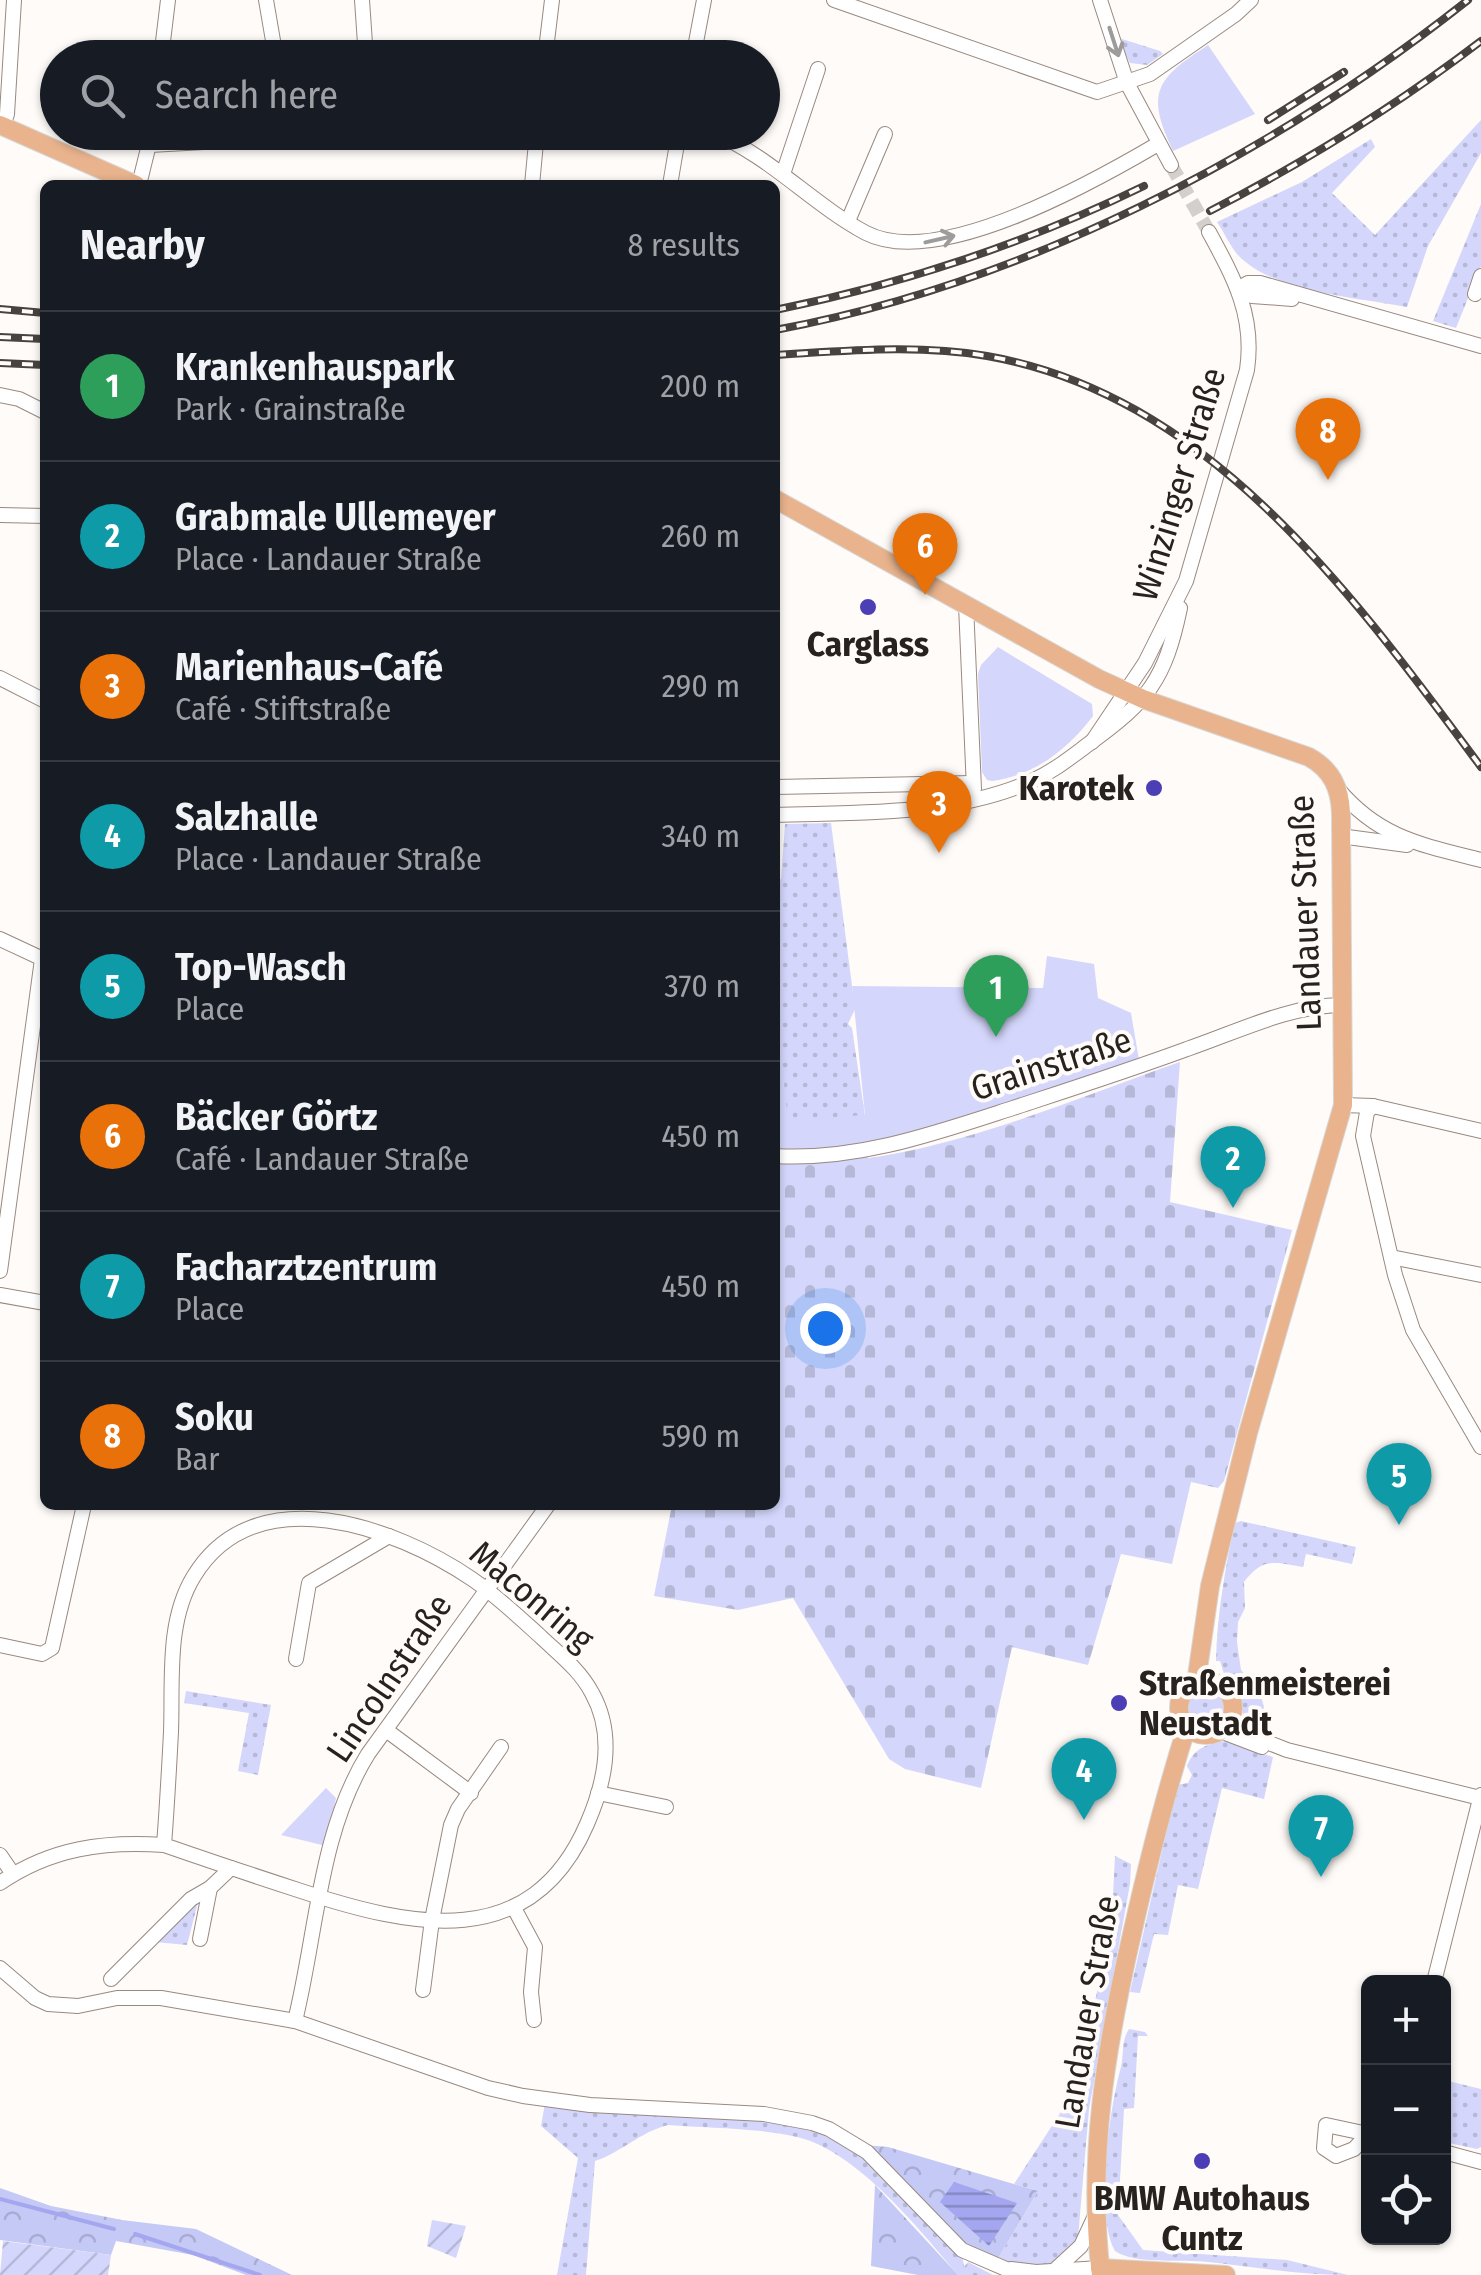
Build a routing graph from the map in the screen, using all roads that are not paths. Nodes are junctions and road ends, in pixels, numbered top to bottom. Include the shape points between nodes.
1 (14, 0) edge
2 (168, 0) edge
3 (266, 0) edge
4 (362, 0) edge
5 (552, 0) edge
6 (704, 0) edge
7 (834, 0) edge
8 (1100, 0) edge
9 (1251, 0) edge
10 (869, 6) edge
11 (163, 40) edge
12 (273, 40) edge
13 (365, 40) edge
14 (547, 40) edge
15 (696, 40) edge
16 (818, 69) dead end
17 (1150, 74) junction
18 (1128, 84) junction
19 (1144, 119) junction
20 (1, 126) edge
21 (885, 134) dead end
22 (40, 143) edge
23 (1158, 144) junction
24 (57, 150) edge
25 (148, 150) edge
26 (535, 150) edge
27 (676, 150) edge
28 (747, 150) edge
29 (1171, 166) tunnel mouth
30 (782, 174) junction
31 (126, 180) edge
32 (139, 180) edge
33 (532, 180) edge
34 (671, 180) edge
35 (848, 221) junction
36 (1208, 232) tunnel mouth
37 (1481, 276) edge
38 (1239, 288) junction
39 (1474, 294) dead end
40 (1481, 346) edge
41 (0, 395) edge
42 (40, 409) edge
43 (780, 502) edge
44 (0, 515) edge
45 (40, 516) edge
46 (1186, 581) junction
47 (966, 605) junction
48 (0, 678) edge
49 (1125, 691) junction
50 (40, 698) edge
51 (1143, 699) junction
52 (1092, 742) junction
53 (973, 782) junction
54 (780, 787) edge
55 (1338, 789) junction
56 (975, 800) junction
57 (780, 815) edge
58 (1340, 836) junction
59 (1428, 846) junction
60 (1481, 860) edge
61 (0, 939) edge
62 (40, 958) edge
63 (40, 988) edge
64 (1341, 1005) junction
65 (1344, 1100) junction
66 (1373, 1106) junction
67 (1340, 1126) junction
68 (1481, 1131) edge
69 (1363, 1136) junction
70 (780, 1156) edge
71 (1391, 1257) junction
72 (0, 1271) edge
73 (1481, 1275) edge
74 (0, 1295) edge
75 (40, 1302) edge
76 (1479, 1438) edge
77 (83, 1510) edge
78 (544, 1510) edge
79 (389, 1536) junction
80 (1225, 1536) junction
81 (486, 1589) junction
82 (0, 1645) edge
83 (296, 1658) dead end
84 (1196, 1683) junction
85 (1216, 1683) junction
86 (1226, 1724) junction
87 (386, 1730) junction
88 (1193, 1730) junction
89 (502, 1747) dead end
90 (471, 1793) junction
91 (598, 1794) junction
92 (1481, 1797) edge
93 (666, 1807) dead end
94 (164, 1845) junction
95 (0, 1856) edge
96 (232, 1868) junction
97 (6, 1878) edge
98 (210, 1888) junction
99 (320, 1898) junction
100 (514, 1908) junction
101 (432, 1920) junction
102 (200, 1939) dead end
103 (0, 1968) edge
104 (1436, 1975) edge
105 (111, 1979) dead end
106 (422, 1990) dead end
107 (534, 2020) dead end
108 (295, 2021) junction
109 (1451, 2153) edge
110 (1479, 2159) edge
111 (1095, 2213) junction
112 (998, 2268) junction
113 (1055, 2270) junction
114 (1101, 2271) edge
115 (1195, 2274) edge
116 (1020, 2275) edge
117 (1226, 2275) edge

1 - 20 street
2 - 11 street
3 - 12 street
4 - 13 street
5 - 14 street
6 - 15 street
7 - 10 street
8 -> 18 street
9 - 17 street
10 - 18 street via 1089,91
16 - 30 street
17 - 18 street
17 - 19 street via 1142,92
18 - 19 street
19 - 23 street
20 - 22 main road
21 - 35 street
23 - 29 street
35 -> 23 street via 891,242 936,242 1080,190
24 - 31 main road
25 - 32 street
26 - 33 street
27 - 34 street
28 - 30 street
30 - 35 street
36 - 38 street, Winzinger Straße
37 - 39 street
38 - 40 street via 1252,296 1312,300
38 - 46 street, Winzinger Straße via 1248,322 1247,370
41 - 42 street
43 - 47 main road, Landauer Straße
44 - 45 street
46 - 49 street, Winzinger Straße
46 - 51 street via 1166,660
47 - 49 main road, Landauer Straße
47 - 53 street
48 - 50 street
49 - 51 main road, Landauer Straße
49 - 52 street, Winzinger Straße
51 - 52 street
51 - 55 main road, Landauer Straße via 1308,757
52 - 56 street via 1047,774
53 - 54 street
53 - 56 street
55 - 58 main road, Landauer Straße
55 - 59 street via 1378,828
56 - 57 street
58 - 59 street
58 - 64 main road, Landauer Straße
59 - 60 street
61 - 62 street
63 - 72 street
64 - 65 main road, Landauer Straße
64 - 70 street, Grainstraße via 1294,1011 926,1136 866,1150
65 - 66 street
65 - 67 main road, Landauer Straße
66 - 68 street
66 - 69 street
67 - 69 street
67 - 80 main road, Landauer Straße via 1258,1395
69 - 71 street
71 - 73 street
71 - 76 street via 1414,1330
74 - 75 street
77 - 82 street via 52,1648 42,1654
78 - 81 street, Lincolnstraße
79 - 81 street, Maconring
79 - 83 street via 308,1583
79 - 94 street, Maconring via 322,1521 265,1522 202,1564 176,1624
80 - 84 main road, Landauer Straße via 1210,1586
80 - 85 main road, Landauer Straße via 1213,1640
81 - 87 street, Lincolnstraße
81 - 91 street, Maconring via 592,1692 606,1738
84 - 85 main road
84 - 88 main road, Landauer Straße via 1180,1704 1180,1716
85 - 86 main road, Landauer Straße via 1232,1701
86 - 88 main road
86 - 92 street via 1265,1748
87 - 90 street
87 - 99 street, Lincolnstraße via 344,1802
88 - 111 main road, Landauer Straße via 1162,1802 1113,2021 1098,2120
89 - 90 street
90 - 101 street via 451,1824
91 - 93 street
91 - 100 street, Maconring via 568,1862
92 - 104 street
94 - 96 street, Maconring
94 - 97 street via 73,1849
95 - 97 street
96 - 98 street
96 - 99 street, Maconring
98 - 102 street
98 - 105 street
99 - 101 street, Maconring
99 - 108 street, Lincolnstraße
100 - 101 street, Maconring via 464,1922
100 - 107 street via 535,1947
101 - 106 street
103 - 108 street via 35,1998 61,2006 161,1998
108 - 112 street via 523,2096 812,2123 867,2152 962,2250
109 - 110 street
111 - 113 street via 1081,2246
111 - 114 main road, Landauer Straße
112 - 113 street
112 - 116 street
113 - 114 street
114 - 115 main road
115 - 117 main road

